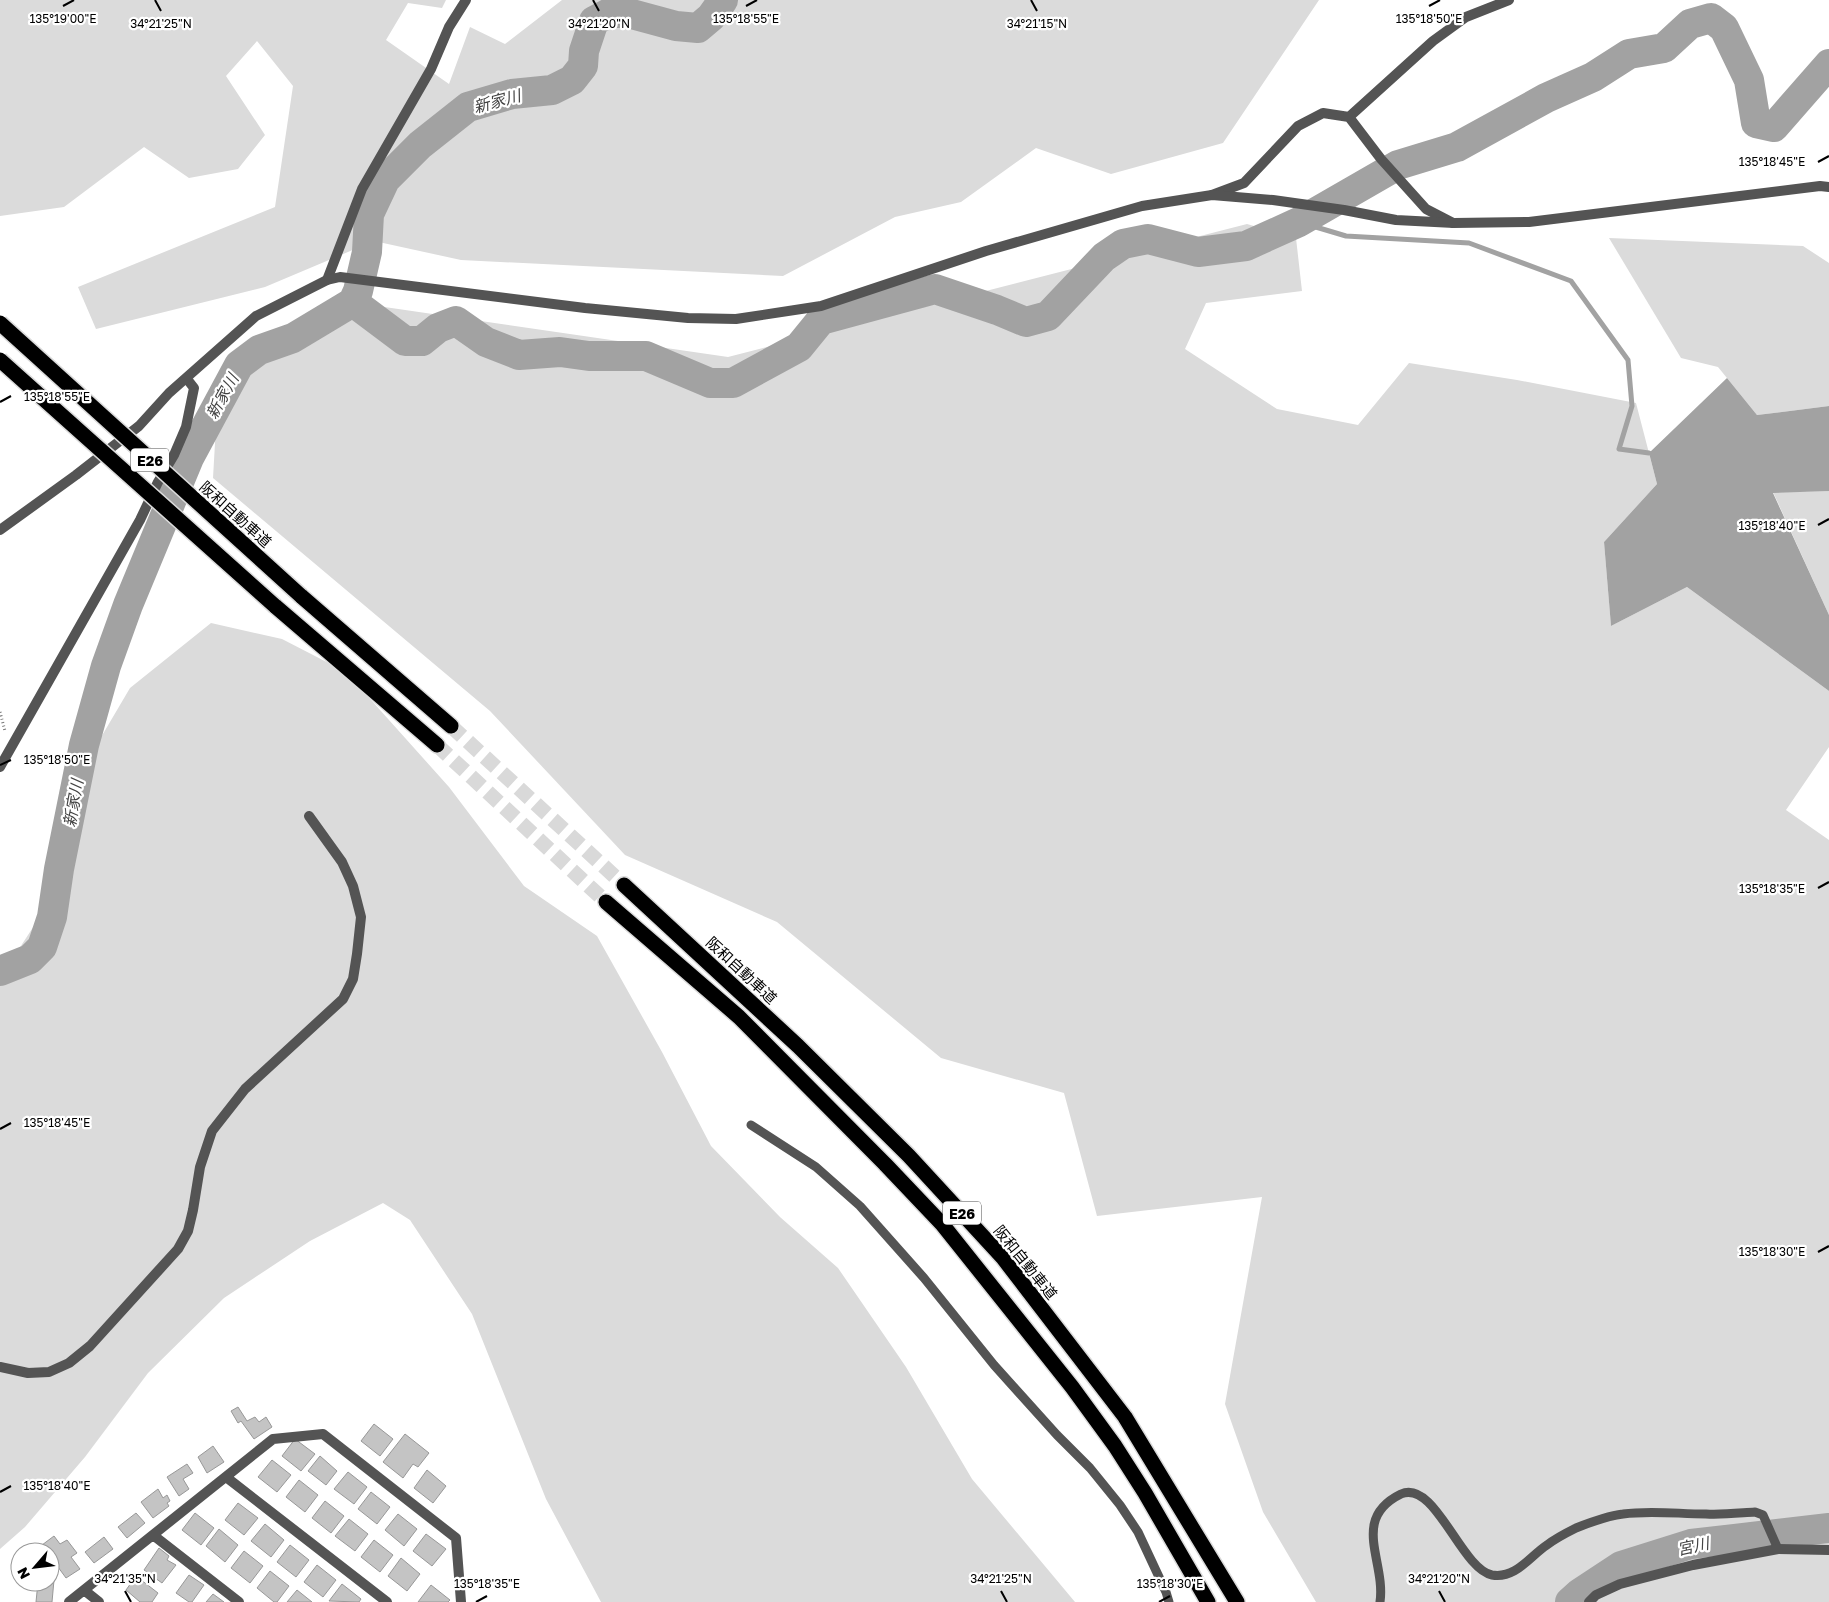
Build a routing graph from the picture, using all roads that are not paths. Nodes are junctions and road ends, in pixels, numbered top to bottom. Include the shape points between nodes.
1 (466, 0) edge
2 (1509, 0) edge
3 (1349, 117) junction
4 (1829, 187) edge
5 (1212, 195) junction
6 (1454, 223) junction
7 (327, 280) junction
8 (0, 323) edge
9 (0, 360) edge
10 (186, 379) junction
11 (0, 530) edge
12 (451, 726) tunnel mouth
13 (437, 745) tunnel mouth
14 (0, 767) edge
15 (308, 816) dead end
16 (624, 885) tunnel mouth
17 (606, 902) tunnel mouth
18 (751, 1125) dead end
19 (0, 1367) edge
20 (226, 1477) junction
21 (153, 1535) junction
22 (1778, 1548) junction
23 (1829, 1550) edge
24 (84, 1590) junction
25 (1236, 1599) edge
26 (69, 1602) edge
27 (99, 1602) edge
28 (239, 1602) edge
29 (387, 1602) edge
30 (461, 1602) edge
31 (1169, 1602) edge
32 (1208, 1602) edge
33 (1380, 1602) edge
34 (1589, 1602) edge

1 - 7 street via 449,26 431,69 362,189
2 - 3 street via 1466,17 1433,41
3 - 5 street via 1323,113 1298,126 1244,183
3 - 6 street via 1426,210
4 - 6 street via 1529,222
5 - 6 street via 1273,200 1396,220
5 - 7 street via 1142,206 986,251 821,306 736,319 688,318 586,308 340,277
7 - 10 street via 256,316
8 - 12 highway, 阪和自動車道 / E26, bridge via 301,596
9 - 13 highway, E26, bridge via 275,606
10 - 11 street via 138,426
10 - 14 street via 194,388 192,404 174,455
15 - 19 street via 342,862 353,886 361,917 353,978 343,999 245,1089 212,1131 200,1167 188,1231 178,1249 90,1346 69,1363 50,1372 28,1373
16 - 25 highway, 阪和自動車道 / E26 via 798,1046 902,1149 1003,1258 1125,1417
17 - 32 highway, E26 via 739,1017 942,1224 1115,1446
18 - 31 lane via 816,1167 860,1206 924,1278 994,1365 1120,1505 1138,1532
20 - 21 street
20 - 29 street
20 - 30 street via 273,1439 323,1434 456,1538
21 - 24 street
21 - 28 street
22 - 23 street
22 - 33 lane via 1763,1515 1755,1512 1623,1514 1596,1520 1567,1532 1520,1568 1492,1575 1474,1563 1421,1496 1402,1494 1376,1514 1373,1524 1380,1573
22 - 34 street via 1620,1584 1596,1595
24 - 26 street
24 - 27 street

